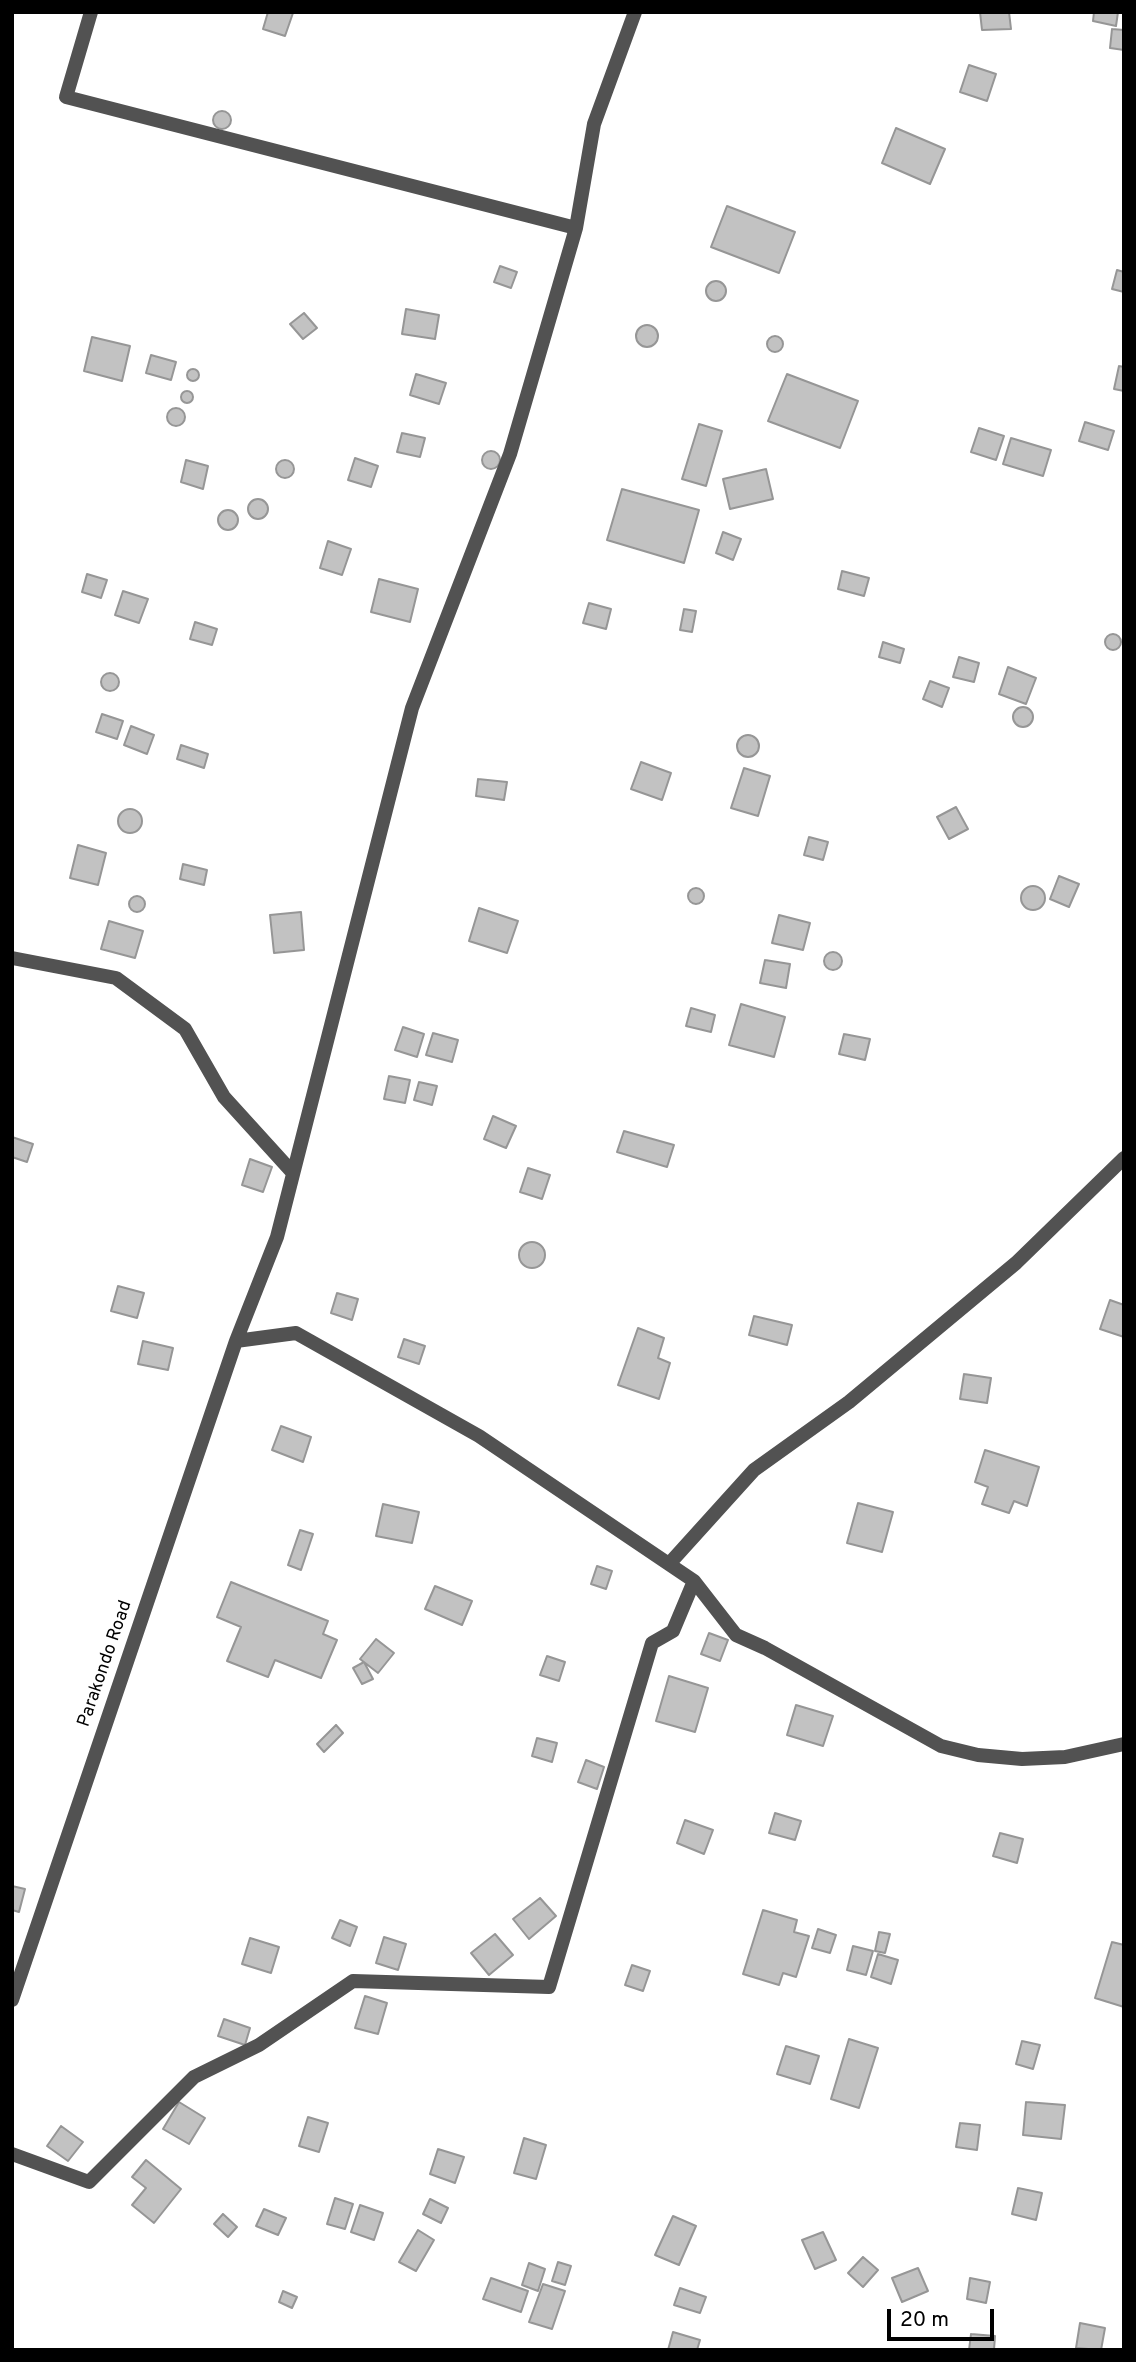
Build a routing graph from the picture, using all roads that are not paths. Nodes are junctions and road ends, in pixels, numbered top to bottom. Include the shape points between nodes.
1 (91, 12) edge
2 (635, 12) edge
3 (576, 228) junction
4 (12, 958) edge
5 (1124, 1158) edge
6 (293, 1173) junction
7 (236, 1341) junction
8 (669, 1564) junction
9 (694, 1581) junction
10 (1124, 1744) edge
11 (12, 2000) edge
12 (12, 2154) edge

1 - 3 street via 66,97
2 - 3 street, Parakondo Road via 594,124
3 - 6 street, Parakondo Road via 510,454 412,708
4 - 6 street via 116,978 185,1029 224,1097
5 - 8 street via 1016,1263 849,1402 754,1470
6 - 7 street, Parakondo Road via 277,1237
7 - 8 street via 296,1334 479,1436
7 - 11 street, Parakondo Road
8 - 9 street
9 - 10 street via 736,1635 941,1746 1022,1759 1065,1757
9 - 12 street via 673,1631 652,1643 549,1987 353,1981 259,2045 194,2077 89,2182

